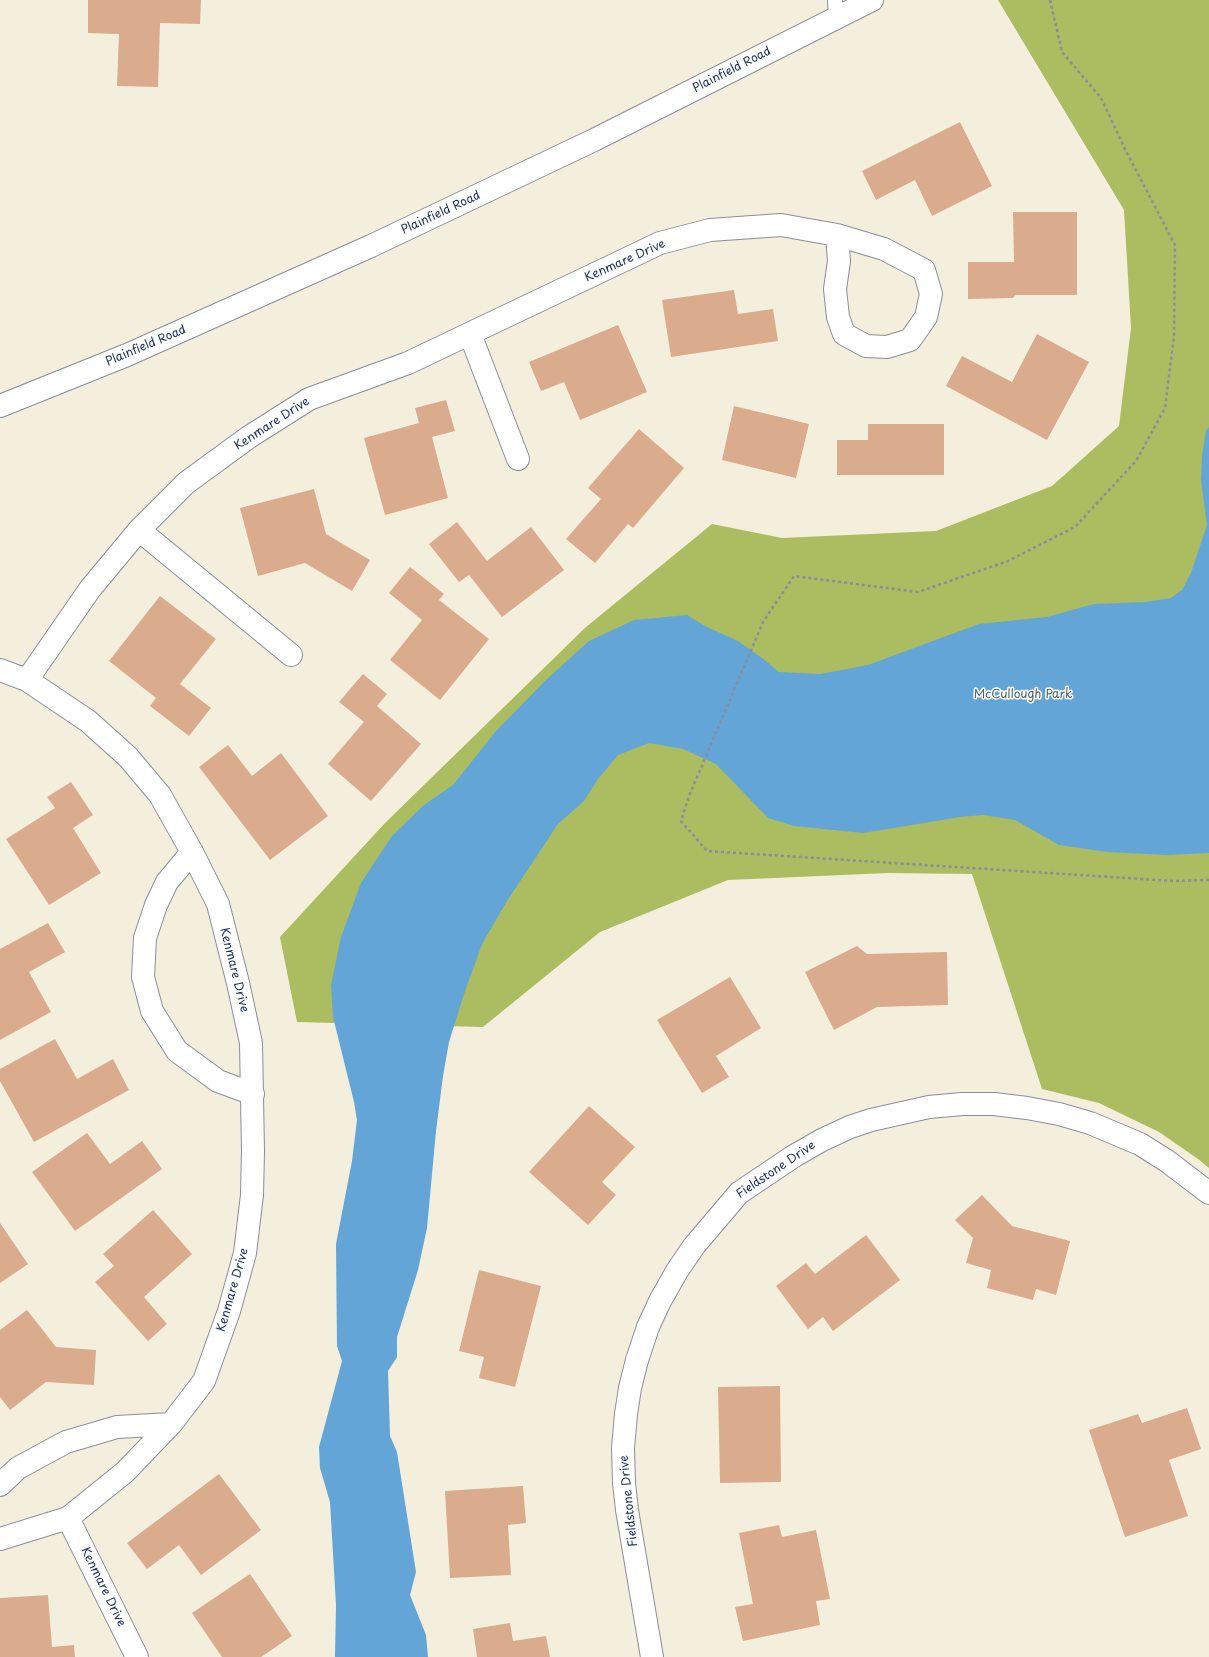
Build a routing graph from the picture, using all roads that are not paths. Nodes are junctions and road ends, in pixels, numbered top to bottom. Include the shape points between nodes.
1 (872, 0) edge
2 (836, 9) edge
3 (837, 235) junction
4 (470, 334) junction
5 (0, 406) edge
6 (518, 459) dead end
7 (139, 530) junction
8 (291, 655) dead end
9 (0, 670) edge
10 (27, 680) junction
11 (192, 852) junction
12 (253, 1094) junction
13 (1209, 1194) edge
14 (171, 1424) junction
15 (0, 1485) edge
16 (68, 1518) junction
17 (0, 1539) edge
18 (137, 1657) edge
19 (652, 1657) edge

1 - 2 street, Plainfield Road
2 - 5 street, Plainfield Road via 594,140 371,246 128,355
3 - 3 street, Kenmare Drive via 839,261 835,289 838,317 844,334 866,346 887,347 910,340 926,318 931,294 924,270 884,249
3 - 4 street, Kenmare Drive via 781,225 710,230 660,243
4 - 6 street
4 - 7 street, Kenmare Drive via 408,363 309,399 249,437 186,484
7 - 8 street
7 - 10 street, Kenmare Drive via 90,589
9 - 10 street, Kenmare Drive
10 - 11 street, Kenmare Drive via 88,721 128,757 160,795
11 - 12 street, Kenmare Drive via 218,904 238,983 251,1043
11 - 12 street via 167,882 156,905 145,938 143,977 152,1011 177,1051 218,1081
12 - 14 street, Kenmare Drive via 252,1195 244,1253 229,1311 204,1381
13 - 19 street, Fieldstone Drive via 1167,1161 1140,1144 1090,1123 1059,1114 994,1104 929,1107 871,1120 822,1140 739,1193 694,1246 660,1301 648,1326 630,1388 623,1448 624,1483
14 - 15 street via 117,1427 66,1442 18,1468
14 - 16 street, Kenmare Drive via 125,1472
16 - 17 street, Kenmare Drive
16 - 18 street, Kenmare Drive

